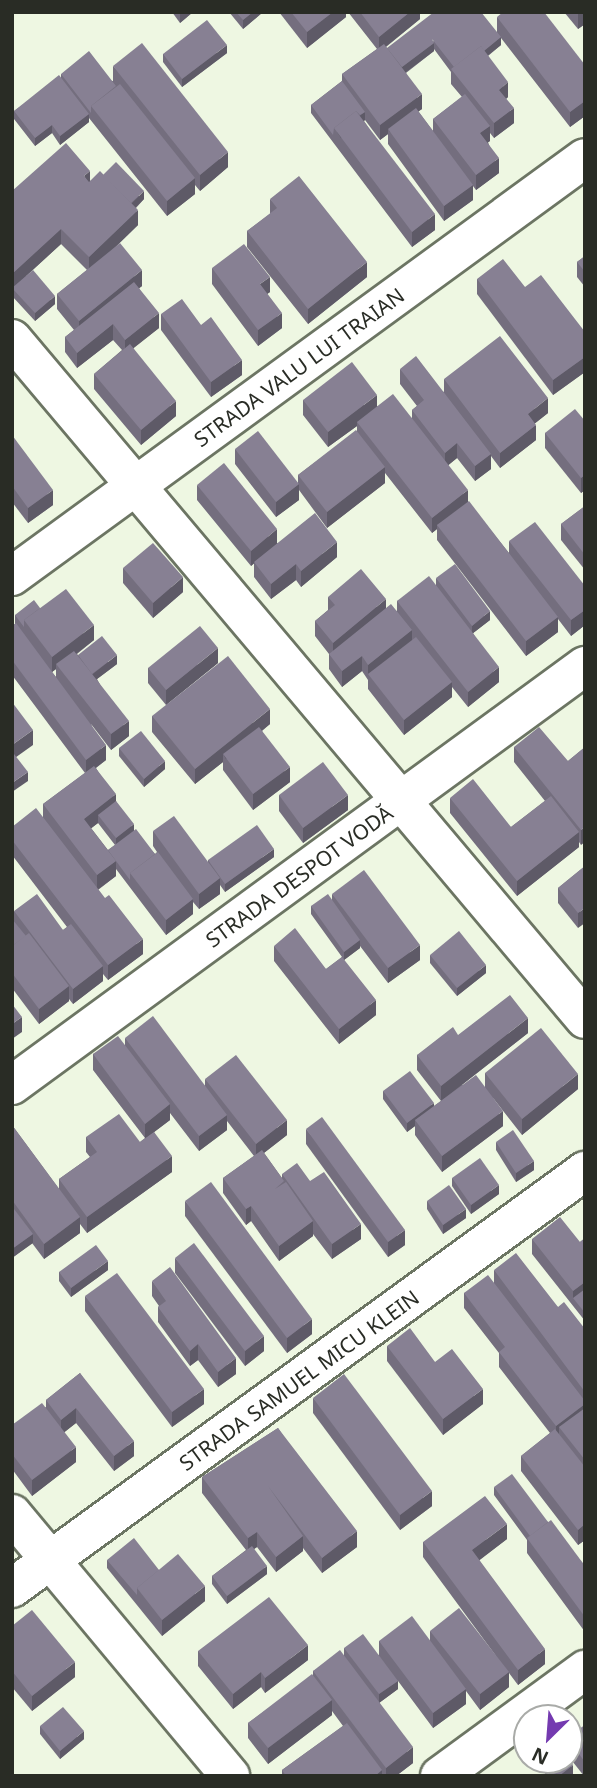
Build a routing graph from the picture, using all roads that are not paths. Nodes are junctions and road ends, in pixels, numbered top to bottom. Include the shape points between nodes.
1 (585, 158) edge
2 (12, 340) edge
3 (136, 485) junction
4 (12, 576) edge
5 (585, 666) edge
6 (401, 801) junction
7 (585, 1019) edge
8 (12, 1085) edge
9 (585, 1171) edge
10 (12, 1514) edge
11 (51, 1560) junction
12 (12, 1588) edge
13 (585, 1670) edge
14 (230, 1776) edge
15 (440, 1776) edge

1 - 3 street, STRADA VALU LUI TRAIAN
2 - 3 street
3 - 4 street, STRADA VALU LUI TRAIAN
3 - 6 street
5 - 6 street, STRADA DESPOT VODĂ
6 - 7 street
6 - 8 street, STRADA DESPOT VODĂ
9 - 11 street, STRADA SAMUEL MICU KLEIN
10 - 11 street
11 - 12 street, STRADA SAMUEL MICU KLEIN
11 - 14 street
13 - 15 street

